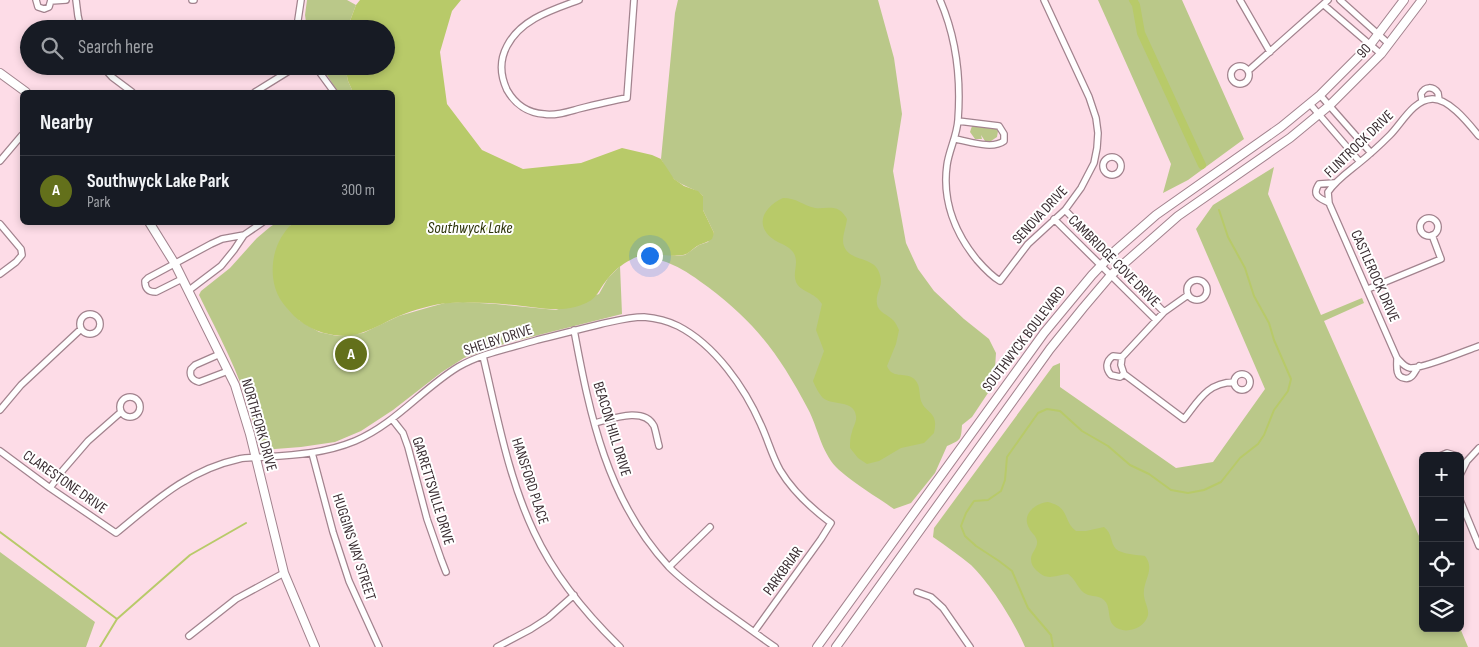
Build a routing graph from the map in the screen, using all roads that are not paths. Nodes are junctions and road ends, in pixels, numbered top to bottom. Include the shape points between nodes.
1 (36, 0) edge
2 (66, 0) edge
3 (76, 0) edge
4 (301, 0) edge
5 (579, 0) edge
6 (634, 0) edge
7 (940, 0) edge
8 (1044, 0) edge
9 (1240, 0) edge
10 (1340, 0) edge
11 (1404, 0) edge
12 (1422, 0) edge
13 (51, 1) edge
14 (1326, 2) edge
15 (79, 20) edge
16 (298, 20) edge
17 (1379, 34) junction
18 (1390, 44) junction
19 (1370, 45) junction
20 (1270, 52) junction
21 (1381, 54) junction
22 (1248, 71) dead end
23 (0, 73) edge
24 (110, 75) edge
25 (282, 75) edge
26 (322, 75) edge
27 (23, 90) edge
28 (129, 90) edge
29 (258, 90) edge
30 (333, 90) edge
31 (1320, 95) junction
32 (1439, 100) junction
33 (1422, 101) junction
34 (1310, 104) junction
35 (1330, 105) junction
36 (1319, 114) junction
37 (958, 121) junction
38 (1281, 127) junction
39 (1479, 136) edge
40 (20, 137) edge
41 (1290, 138) junction
42 (955, 139) junction
43 (1370, 153) junction
44 (0, 160) edge
45 (1360, 162) junction
46 (1094, 163) junction
47 (1102, 164) dead end
48 (1334, 183) junction
49 (1328, 192) joint
50 (1329, 203) junction
51 (1065, 210) junction
52 (1054, 219) junction
53 (0, 224) edge
54 (150, 225) edge
55 (259, 225) edge
56 (244, 235) junction
57 (1432, 235) dead end
58 (1110, 257) junction
59 (175, 264) junction
60 (1101, 265) junction
61 (1120, 267) junction
62 (0, 274) edge
63 (1111, 275) junction
64 (182, 279) junction
65 (1368, 289) junction
66 (188, 291) junction
67 (1188, 295) dead end
68 (1164, 312) junction
69 (1156, 320) junction
70 (81, 329) dead end
71 (574, 330) junction
72 (1479, 346) edge
73 (220, 354) junction
74 (483, 356) junction
75 (1122, 357) junction
76 (1398, 358) junction
77 (1420, 366) junction
78 (228, 371) junction
79 (1124, 374) junction
80 (1234, 382) dead end
81 (0, 410) edge
82 (121, 412) dead end
83 (392, 419) junction
84 (595, 423) junction
85 (659, 446) dead end
86 (1479, 448) edge
87 (0, 451) edge
88 (312, 453) junction
89 (1472, 454) junction
90 (1464, 457) edge
91 (256, 458) junction
92 (1464, 465) edge
93 (933, 487) junction
94 (50, 488) junction
95 (945, 496) junction
96 (1464, 510) edge
97 (831, 523) joint
98 (710, 527) dead end
99 (116, 533) joint
100 (1479, 546) edge
101 (669, 567) junction
102 (446, 572) dead end
103 (284, 573) junction
104 (917, 592) dead end
105 (574, 595) junction
106 (754, 632) junction
107 (189, 636) dead end
108 (315, 647) edge
109 (379, 647) edge
110 (497, 647) edge
111 (620, 647) edge
112 (775, 647) edge
113 (817, 647) edge
114 (836, 647) edge
115 (970, 647) edge

1 - 13 street via 38,7 44,9
2 - 13 street
3 - 15 street
4 - 16 street
5 - 6 street via 532,20 516,32 504,52 500,61 506,88 522,107 533,112 558,114 627,98
7 - 37 street via 953,44
8 - 46 street, SENOVA DRIVE via 1096,118 1098,133
9 - 20 street
10 - 17 street
11 - 17 street, 90
12 - 18 street, 90
14 - 19 street
14 - 20 street
17 - 18 street
17 - 19 street, 90
18 - 21 street, 90
19 - 21 street
19 - 31 street, 90
20 - 22 street
21 - 35 street, 90
23 - 27 street
24 - 28 street
25 - 29 street
26 - 30 street
31 - 34 street, 90
31 - 35 street
32 - 33 street
32 - 33 street, FLINTROCK DRIVE via 1438,92 1429,88 1421,94
32 - 39 street via 1455,111
33 - 43 street, FLINTROCK DRIVE
34 - 36 street
34 - 38 street, SOUTHWYCK BOULEVARD
35 - 36 street, 90
35 - 43 street
36 - 41 street, SOUTHWYCK BOULEVARD
36 - 45 street
37 - 42 street
37 - 42 street via 999,126 1004,141 993,146
38 - 41 street
38 - 58 street, SOUTHWYCK BOULEVARD via 1156,215
40 - 44 street
41 - 61 street, SOUTHWYCK BOULEVARD via 1178,216
42 - 52 street, SENOVA DRIVE via 946,174 950,211 966,245 994,278 1000,281 1028,244
43 - 45 street, FLINTROCK DRIVE
45 - 48 street, FLINTROCK DRIVE
46 - 47 street
46 - 51 street, SENOVA DRIVE
48 - 49 street, FLINTROCK DRIVE
48 - 50 street, CASTLEROCK DRIVE via 1319,184 1316,189 1319,198
49 - 50 street, CASTLEROCK DRIVE
50 - 65 street, CASTLEROCK DRIVE
51 - 52 street, SENOVA DRIVE
51 - 58 street, CAMBRIDGE COVE DRIVE
52 - 60 street, CAMBRIDGE COVE DRIVE
53 - 62 street via 22,255
54 - 59 street, NORTHFORK DRIVE
55 - 56 street
56 - 59 street via 222,239
56 - 66 street via 221,266
57 - 65 street via 1441,259
58 - 60 street, SOUTHWYCK BOULEVARD
58 - 61 street, CAMBRIDGE COVE DRIVE
59 - 64 street, NORTHFORK DRIVE
59 - 64 street via 148,278 145,281 147,289 156,292
60 - 63 street, CAMBRIDGE COVE DRIVE
60 - 93 street, SOUTHWYCK BOULEVARD via 1059,312
61 - 63 street, SOUTHWYCK BOULEVARD
61 - 68 street, CAMBRIDGE COVE DRIVE
63 - 69 street, CAMBRIDGE COVE DRIVE
63 - 95 street, SOUTHWYCK BOULEVARD via 1050,349
64 - 66 street, NORTHFORK DRIVE
65 - 76 street, CASTLEROCK DRIVE
66 - 73 street, NORTHFORK DRIVE
67 - 68 street
68 - 69 street
69 - 75 street
70 - 81 street via 21,385
71 - 74 street, SHELBY DRIVE
71 - 84 street, BEACON HILL DRIVE
71 - 97 street, SHELBY DRIVE via 645,317 669,322 694,336 742,389 787,481 805,502
72 - 77 street
73 - 78 street, NORTHFORK DRIVE
73 - 78 street via 195,365 190,376 199,382
74 - 83 street, SHELBY DRIVE via 447,374
74 - 105 street, HANSFORD PLACE via 510,466 534,534
75 - 79 street
75 - 79 street via 1114,356 1107,367 1111,375 1120,377
76 - 77 street, CASTLEROCK DRIVE via 1407,368
76 - 77 street, CASTLEROCK DRIVE via 1397,371 1403,378 1411,377
78 - 91 street, NORTHFORK DRIVE
79 - 80 street via 1184,419 1212,387
82 - 94 street via 88,441
83 - 88 street, SHELBY DRIVE via 354,441
83 - 102 street, GARRETTSVILLE DRIVE via 403,432 427,519
84 - 85 street via 642,415 653,424
84 - 101 street, BEACON HILL DRIVE via 619,494 638,527
86 - 89 street
87 - 94 street, CLARESTONE DRIVE
88 - 91 street, SHELBY DRIVE
88 - 109 street, HUGGINS WAY STREET via 349,580
89 - 90 street
89 - 92 street
91 - 99 street, SHELBY DRIVE via 226,462 192,476
91 - 103 street, NORTHFORK DRIVE
93 - 95 street
93 - 113 street, SOUTHWYCK BOULEVARD
94 - 99 street, CLARESTONE DRIVE
95 - 114 street, SOUTHWYCK BOULEVARD
96 - 100 street
97 - 106 street, PARKBRIAR
98 - 101 street
101 - 106 street, BEACON HILL DRIVE
103 - 107 street via 236,599
103 - 108 street, NORTHFORK DRIVE
104 - 115 street via 931,596 943,608
105 - 110 street via 548,618
105 - 111 street, HANSFORD PLACE
106 - 112 street, BEACON HILL DRIVE

